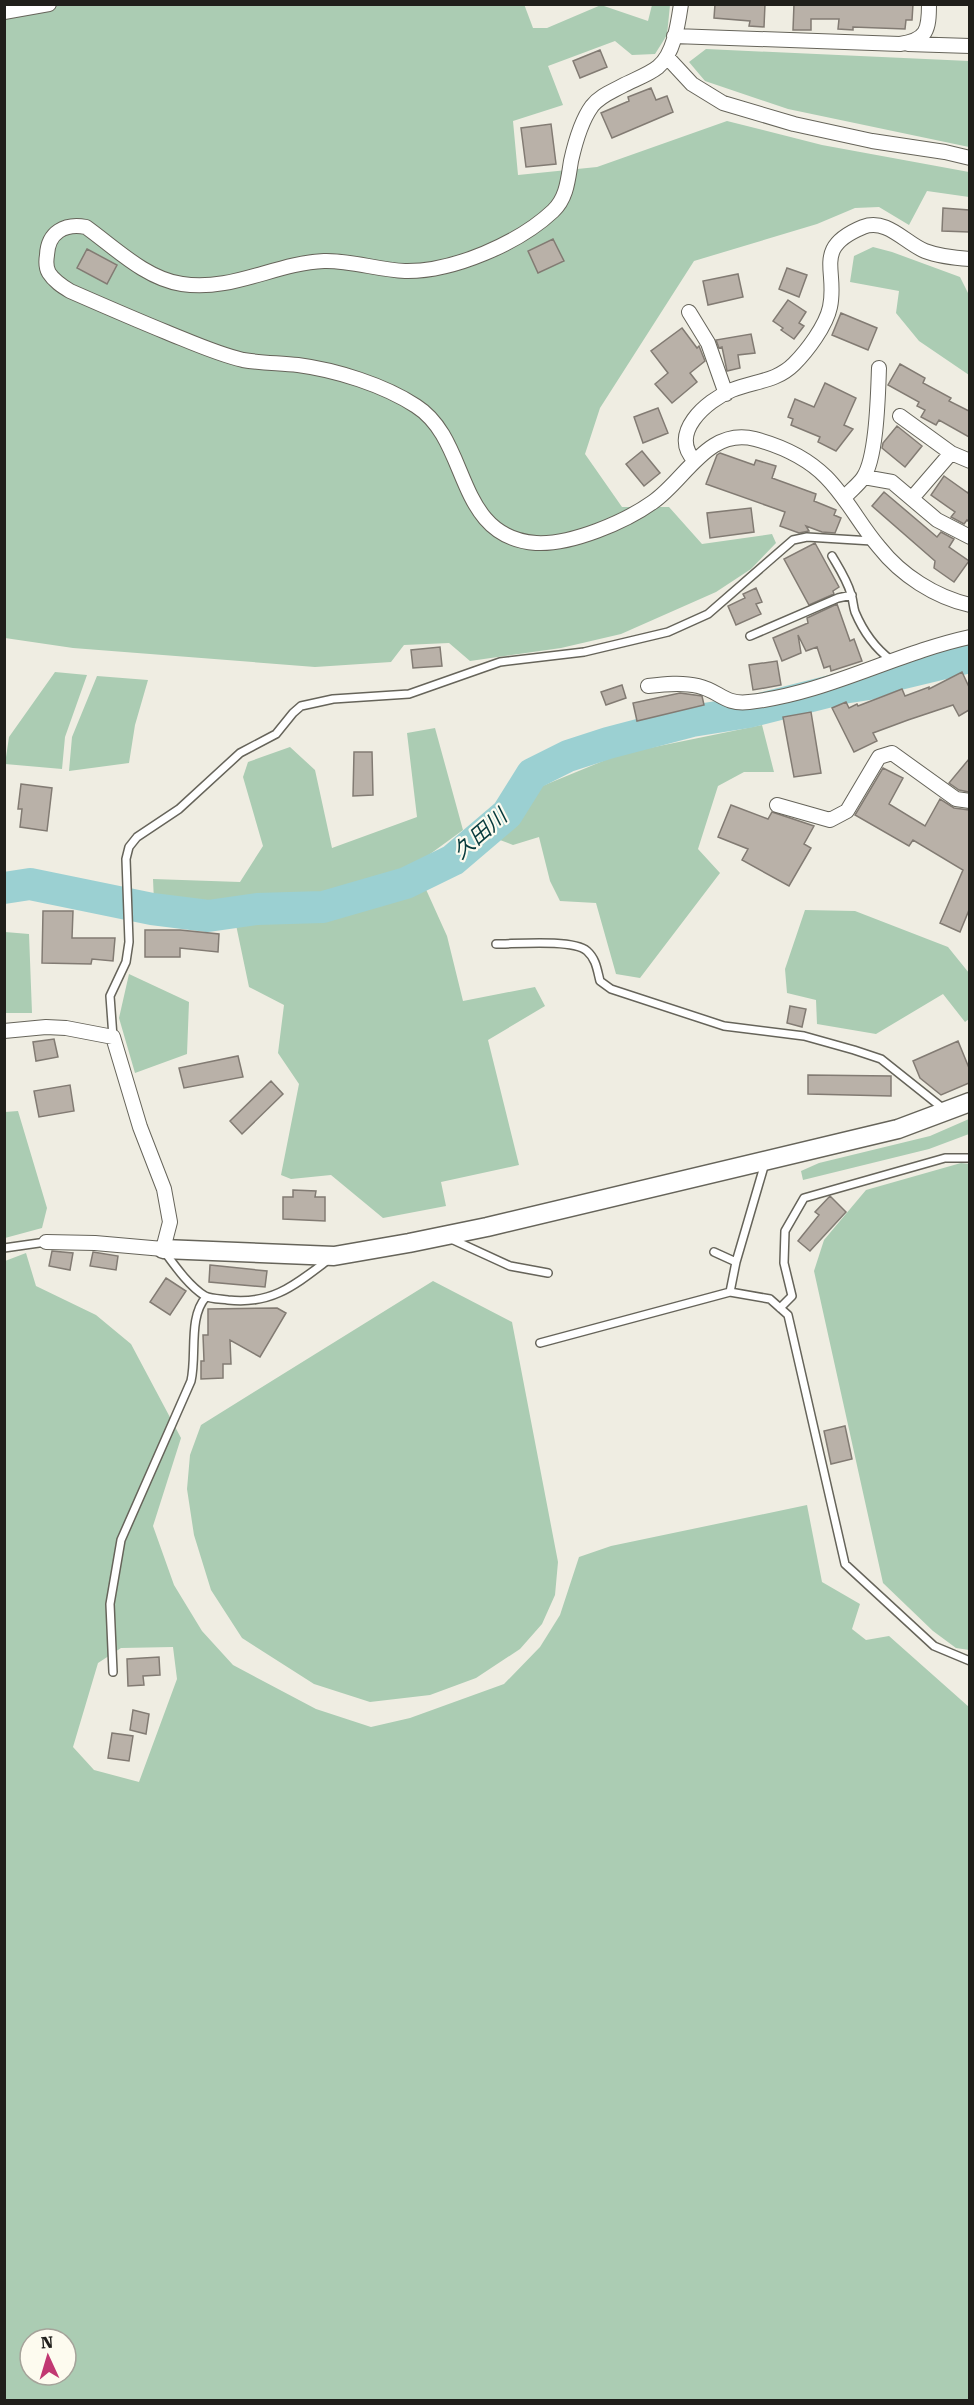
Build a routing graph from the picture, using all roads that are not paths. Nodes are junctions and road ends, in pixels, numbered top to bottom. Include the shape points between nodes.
1 (49, 4) edge
2 (681, 4) edge
3 (929, 4) edge
4 (4, 12) edge
5 (674, 36) junction
6 (900, 44) junction
7 (969, 46) edge
8 (667, 57) junction
9 (969, 158) edge
10 (969, 259) edge
11 (689, 312) dead end
12 (879, 368) dead end
13 (726, 394) junction
14 (900, 416) dead end
15 (951, 453) junction
16 (695, 461) junction
17 (969, 461) edge
18 (864, 477) junction
19 (913, 497) junction
20 (844, 498) junction
21 (969, 537) edge
22 (874, 541) junction
23 (832, 556) dead end
24 (852, 595) junction
25 (969, 605) edge
26 (750, 636) dead end
27 (969, 638) edge
28 (893, 662) junction
29 (648, 686) dead end
30 (969, 801) edge
31 (777, 805) dead end
32 (496, 944) dead end
33 (4, 1031) edge
34 (113, 1037) junction
35 (969, 1102) edge
36 (947, 1112) junction
37 (969, 1158) edge
38 (766, 1160) junction
39 (444, 1236) junction
40 (46, 1242) joint
41 (4, 1248) edge
42 (163, 1249) junction
43 (714, 1252) dead end
44 (334, 1256) junction
45 (736, 1262) junction
46 (548, 1273) dead end
47 (730, 1292) junction
48 (206, 1297) junction
49 (780, 1308) junction
50 (540, 1343) dead end
51 (969, 1661) edge
52 (113, 1672) dead end

1 - 4 street
2 - 5 street
3 - 6 street via 929,26 923,35
5 - 6 street
5 - 8 street
6 - 7 street
8 - 9 street via 692,84 723,103 794,124
8 - 16 street via 658,67 604,95 593,105 584,120 561,203 552,212 524,233 450,265 405,271 325,261 222,285 180,284 148,271 86,226 74,225 53,235 46,258 55,281 70,291 204,348 242,359 333,372 418,407 442,431 482,517 522,541 539,543 570,538 621,520 654,502
10 - 13 street via 923,250 883,226 861,228 832,251 828,315 795,363 782,375
11 - 13 street via 708,343
12 - 18 street via 876,420
13 - 16 street via 704,410 684,436 687,453
14 - 15 street
15 - 17 street
15 - 19 street
16 - 20 street via 729,438 755,439 807,461
18 - 19 street via 892,482
18 - 20 street
19 - 21 street via 937,520
20 - 22 street
22 - 25 street via 897,568 913,579 955,602
22 - 34 lane via 807,537 793,540 708,614 668,632 585,652 500,662 409,694 333,699 301,706 276,734 240,753 179,809 137,837 129,847 128,951 110,996
23 - 24 lane
24 - 26 lane
24 - 28 lane via 854,611 869,638
27 - 28 street
28 - 29 street via 832,682 748,702 730,702 696,685
30 - 31 street via 956,798 892,753 879,757 847,811 830,820
32 - 36 lane via 572,945 585,949 596,961 600,981 611,989 724,1026 804,1036 872,1056
33 - 34 street via 66,1028
34 - 42 street via 164,1190 170,1222
35 - 36 street
36 - 38 street via 898,1129
37 - 49 lane via 945,1158 804,1198 785,1231 784,1263 792,1296
38 - 39 street
38 - 45 lane
39 - 44 street
39 - 46 lane via 510,1266
40 - 41 lane
40 - 42 street
42 - 44 street
42 - 48 lane
43 - 45 lane
44 - 48 lane via 279,1294 241,1301
45 - 47 lane
47 - 49 lane via 770,1299
47 - 50 lane
48 - 52 lane via 195,1317 191,1381 121,1540 110,1604
49 - 51 lane via 788,1315 845,1564 934,1646

